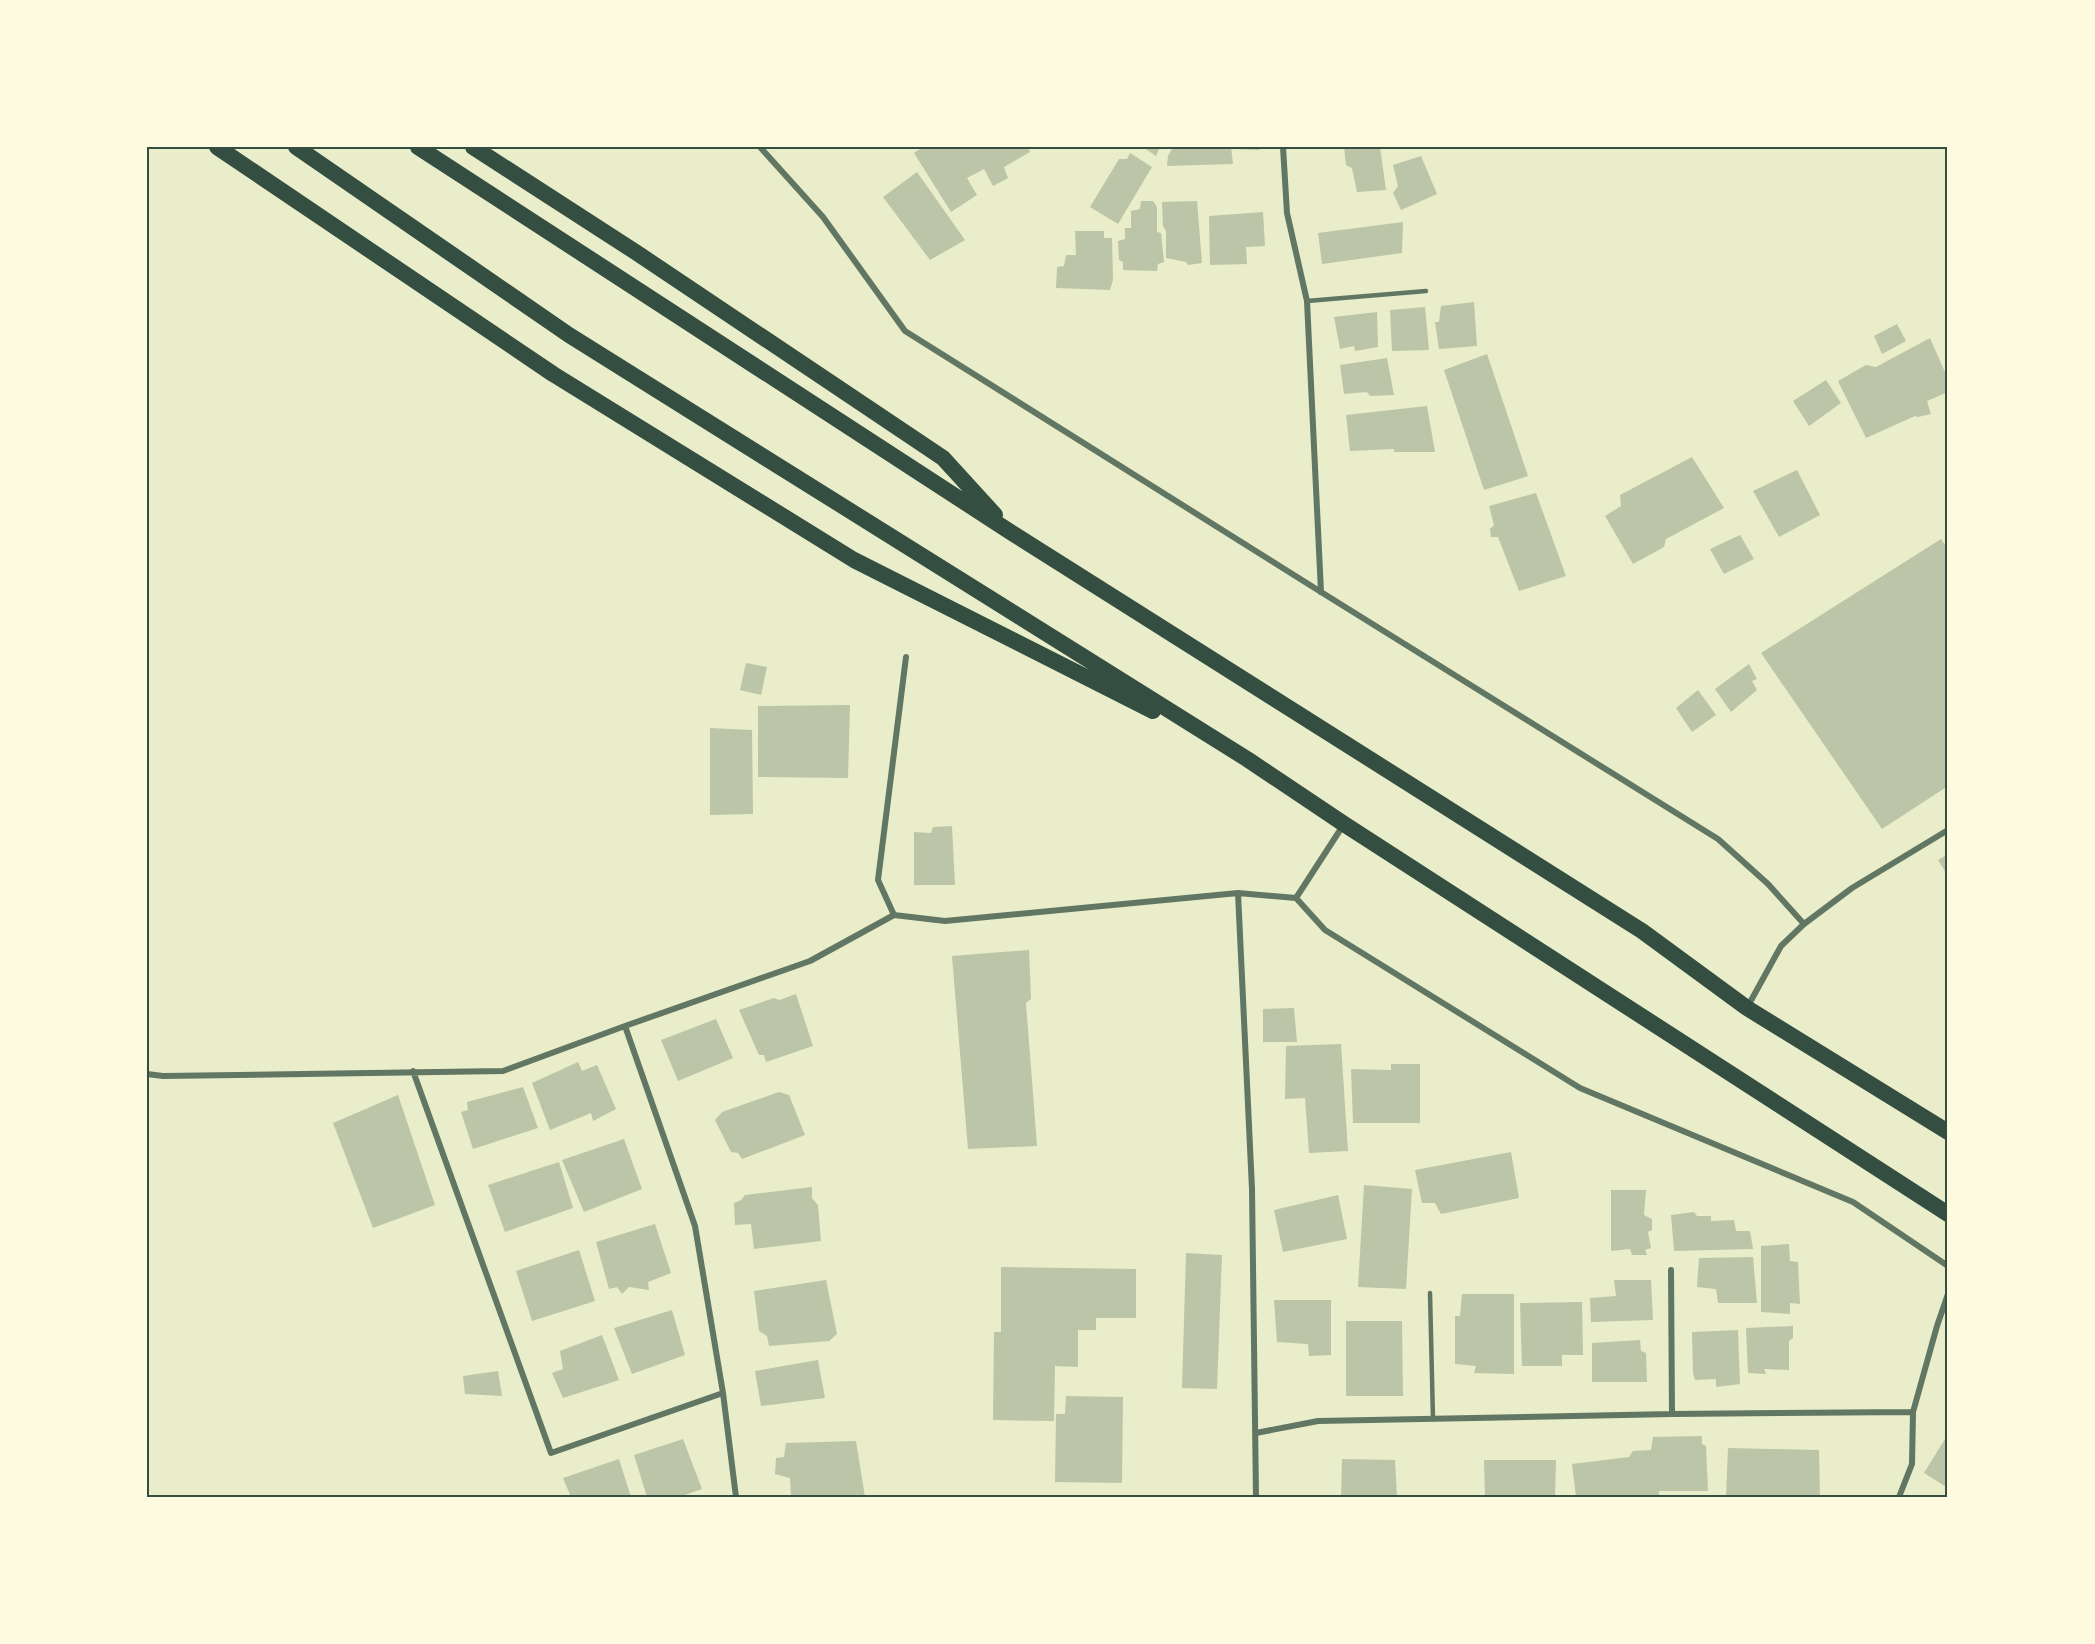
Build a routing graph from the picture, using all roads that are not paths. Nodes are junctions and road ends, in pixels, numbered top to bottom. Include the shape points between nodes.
1 (217, 147) edge
2 (296, 147) edge
3 (418, 147) edge
4 (473, 147) edge
5 (760, 147) edge
6 (1283, 147) edge
7 (1426, 291) dead end
8 (1307, 301) junction
9 (1012, 533) junction
10 (1321, 592) junction
11 (906, 657) dead end
12 (1247, 759) junction
13 (1344, 824) junction
14 (1948, 830) edge
15 (1238, 893) junction
16 (1296, 898) junction
17 (894, 915) junction
18 (1804, 924) junction
19 (1747, 1008) junction
20 (625, 1026) junction
21 (413, 1071) junction
22 (147, 1074) edge
23 (1948, 1132) edge
24 (1948, 1215) edge
25 (1948, 1266) edge
26 (1671, 1270) dead end
27 (1430, 1293) dead end
28 (1948, 1294) edge
29 (723, 1393) junction
30 (1913, 1412) junction
31 (1672, 1414) junction
32 (1433, 1419) junction
33 (1256, 1433) junction
34 (736, 1497) edge
35 (1256, 1497) edge
36 (1899, 1497) edge

1 - 12 highway via 553,374 854,560
2 - 12 highway via 569,335
3 - 9 highway
4 - 9 highway via 943,458
5 - 10 street via 823,217 905,331
6 - 8 street via 1287,213
7 - 8 lane
8 - 10 street
9 - 19 highway via 1642,931
10 - 18 street via 1718,839 1768,884
11 - 17 street via 878,880
12 - 13 highway
13 - 16 street
13 - 24 highway
14 - 18 street via 1852,888
15 - 16 street
15 - 17 street via 945,921
15 - 33 street via 1252,1190
16 - 25 street via 1325,930 1580,1088 1853,1202
17 - 20 street via 810,961
18 - 19 street via 1781,946
19 - 23 highway
20 - 21 street via 503,1071
20 - 29 street via 696,1226
21 - 22 street
21 - 29 street via 551,1453
26 - 31 street
27 - 32 lane
28 - 30 street
29 - 34 street
30 - 31 street
30 - 36 street via 1912,1464
31 - 32 street
32 - 33 street via 1318,1421
33 - 35 street

